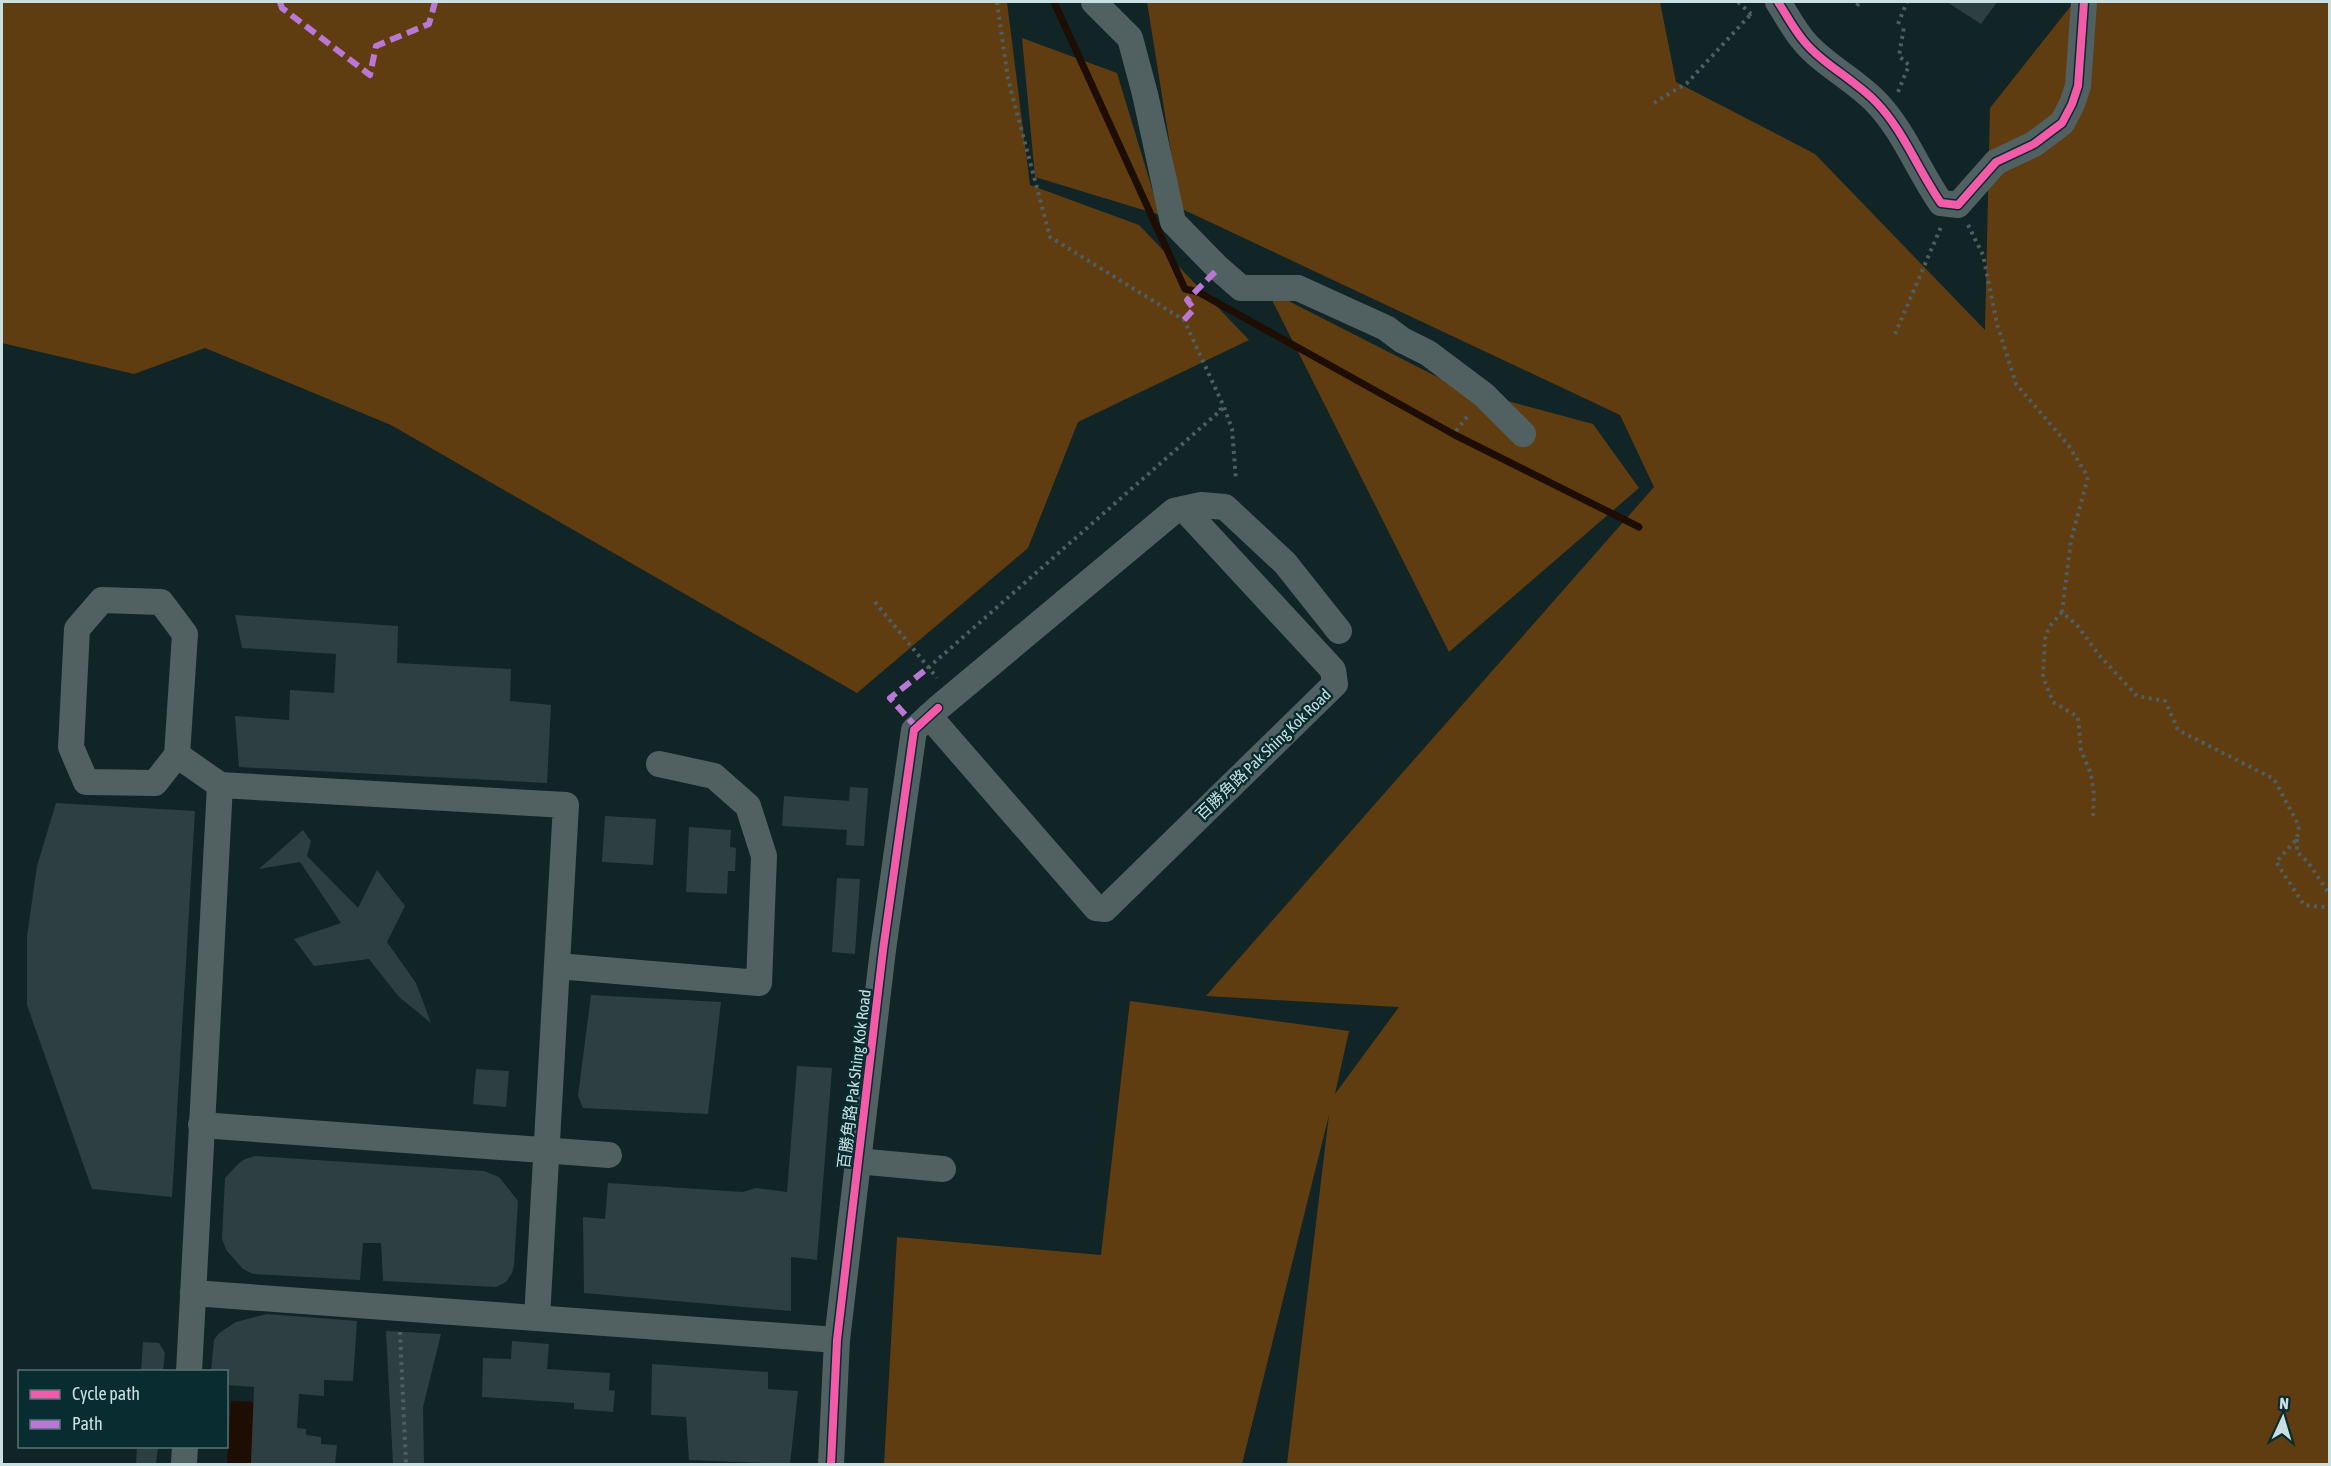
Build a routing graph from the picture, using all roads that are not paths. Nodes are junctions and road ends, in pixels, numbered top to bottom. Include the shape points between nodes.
1 (1094, 2) edge
2 (2084, 2) edge
3 (1768, 5) edge
4 (1523, 434) dead end
5 (1184, 509) junction
6 (1339, 631) dead end
7 (933, 712) junction
8 (177, 755) junction
9 (659, 764) dead end
10 (219, 785) junction
11 (557, 966) junction
12 (201, 1125) junction
13 (547, 1149) junction
14 (609, 1155) dead end
15 (857, 1161) junction
16 (943, 1169) dead end
17 (193, 1293) junction
18 (537, 1318) junction
19 (837, 1340) junction
20 (189, 1370) edge
21 (185, 1448) edge
22 (184, 1464) edge
23 (831, 1464) edge

1 - 4 street via 1130,38 1173,222 1217,267 1242,288 1298,288 1386,328 1428,353 1484,395
2 - 3 street via 2078,86 2062,123 2034,144 1996,162 1954,205 1941,202 1907,144 1875,102 1803,41
5 - 6 street via 1201,505 1225,507 1285,563
5 - 7 street, 百勝角路 Pak Shing Kok Road via 1174,511
5 - 7 street, 百勝角路 Pak Shing Kok Road via 1333,670 1335,684 1105,909 1096,908
7 - 15 street, 百勝角路 Pak Shing Kok Road via 914,730
8 - 8 street via 184,634 162,602 102,600 77,629 71,747 87,782 155,783
8 - 10 street
9 - 11 street via 714,776 748,806 764,856 759,983
10 - 11 street via 566,805
10 - 12 street
11 - 13 street
12 - 13 street
12 - 17 street
13 - 14 street
13 - 18 street
15 - 16 street
15 - 19 street, 百勝角路 Pak Shing Kok Road
17 - 18 street
17 - 20 street
18 - 19 street
19 - 23 street, 百勝角路 Pak Shing Kok Road
21 - 22 street

